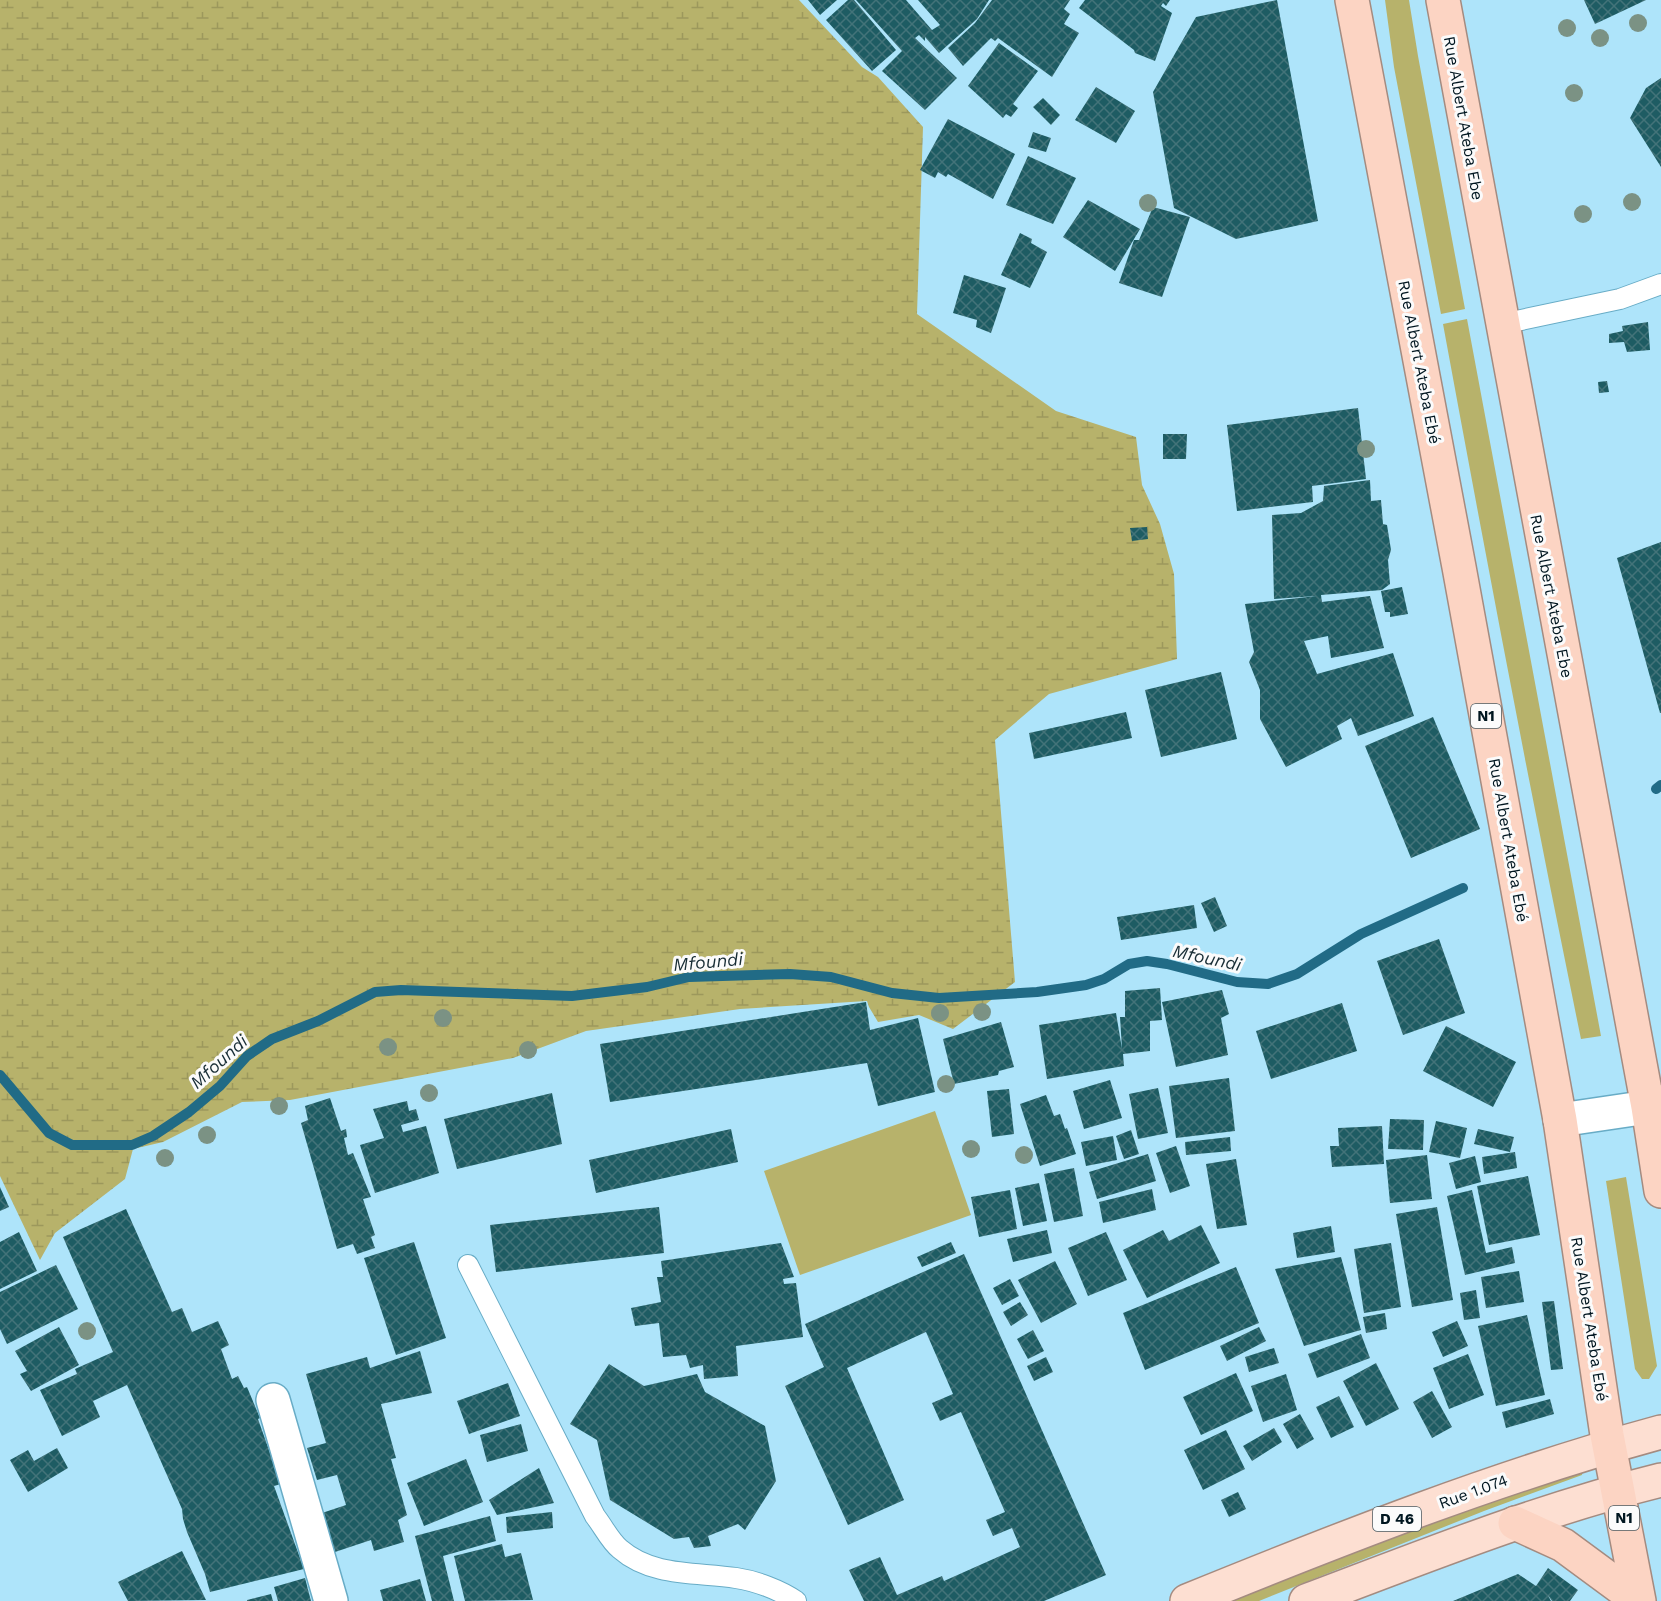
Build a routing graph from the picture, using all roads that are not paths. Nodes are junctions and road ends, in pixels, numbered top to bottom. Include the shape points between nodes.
1 (1352, 0) edge
2 (1443, 0) edge
3 (1661, 284) edge
4 (1502, 324) junction
5 (1655, 1105) edge
6 (1560, 1120) junction
7 (1661, 1191) edge
8 (468, 1265) dead end
9 (273, 1400) dead end
10 (1661, 1432) edge
11 (1609, 1440) junction
12 (1661, 1480) edge
13 (1619, 1490) junction
14 (1515, 1523) junction
15 (331, 1601) edge
16 (796, 1601) edge
17 (1187, 1601) edge
18 (1306, 1601) edge
19 (1639, 1601) edge

1 - 6 highway, Rue Albert Ateba Ebé / N1
2 - 4 highway, Rue Albert Ateba Ebe
3 - 4 lane via 1620,299
4 - 5 highway, Rue Albert Ateba Ebe
5 - 6 street
5 - 7 highway, Rue Albert Ateba Ebe
6 - 11 highway, Rue Albert Ateba Ebé / N1
8 - 16 lane via 595,1516 620,1549 646,1564 682,1573 738,1578
9 - 15 street
10 - 11 main road, Rue 1.074 / D 46
11 - 13 highway, N1
11 - 17 main road, Rue 1.074 / D 46
12 - 13 main road
13 - 14 main road
13 - 19 highway, N1
14 - 18 main road
14 - 19 highway via 1563,1545

